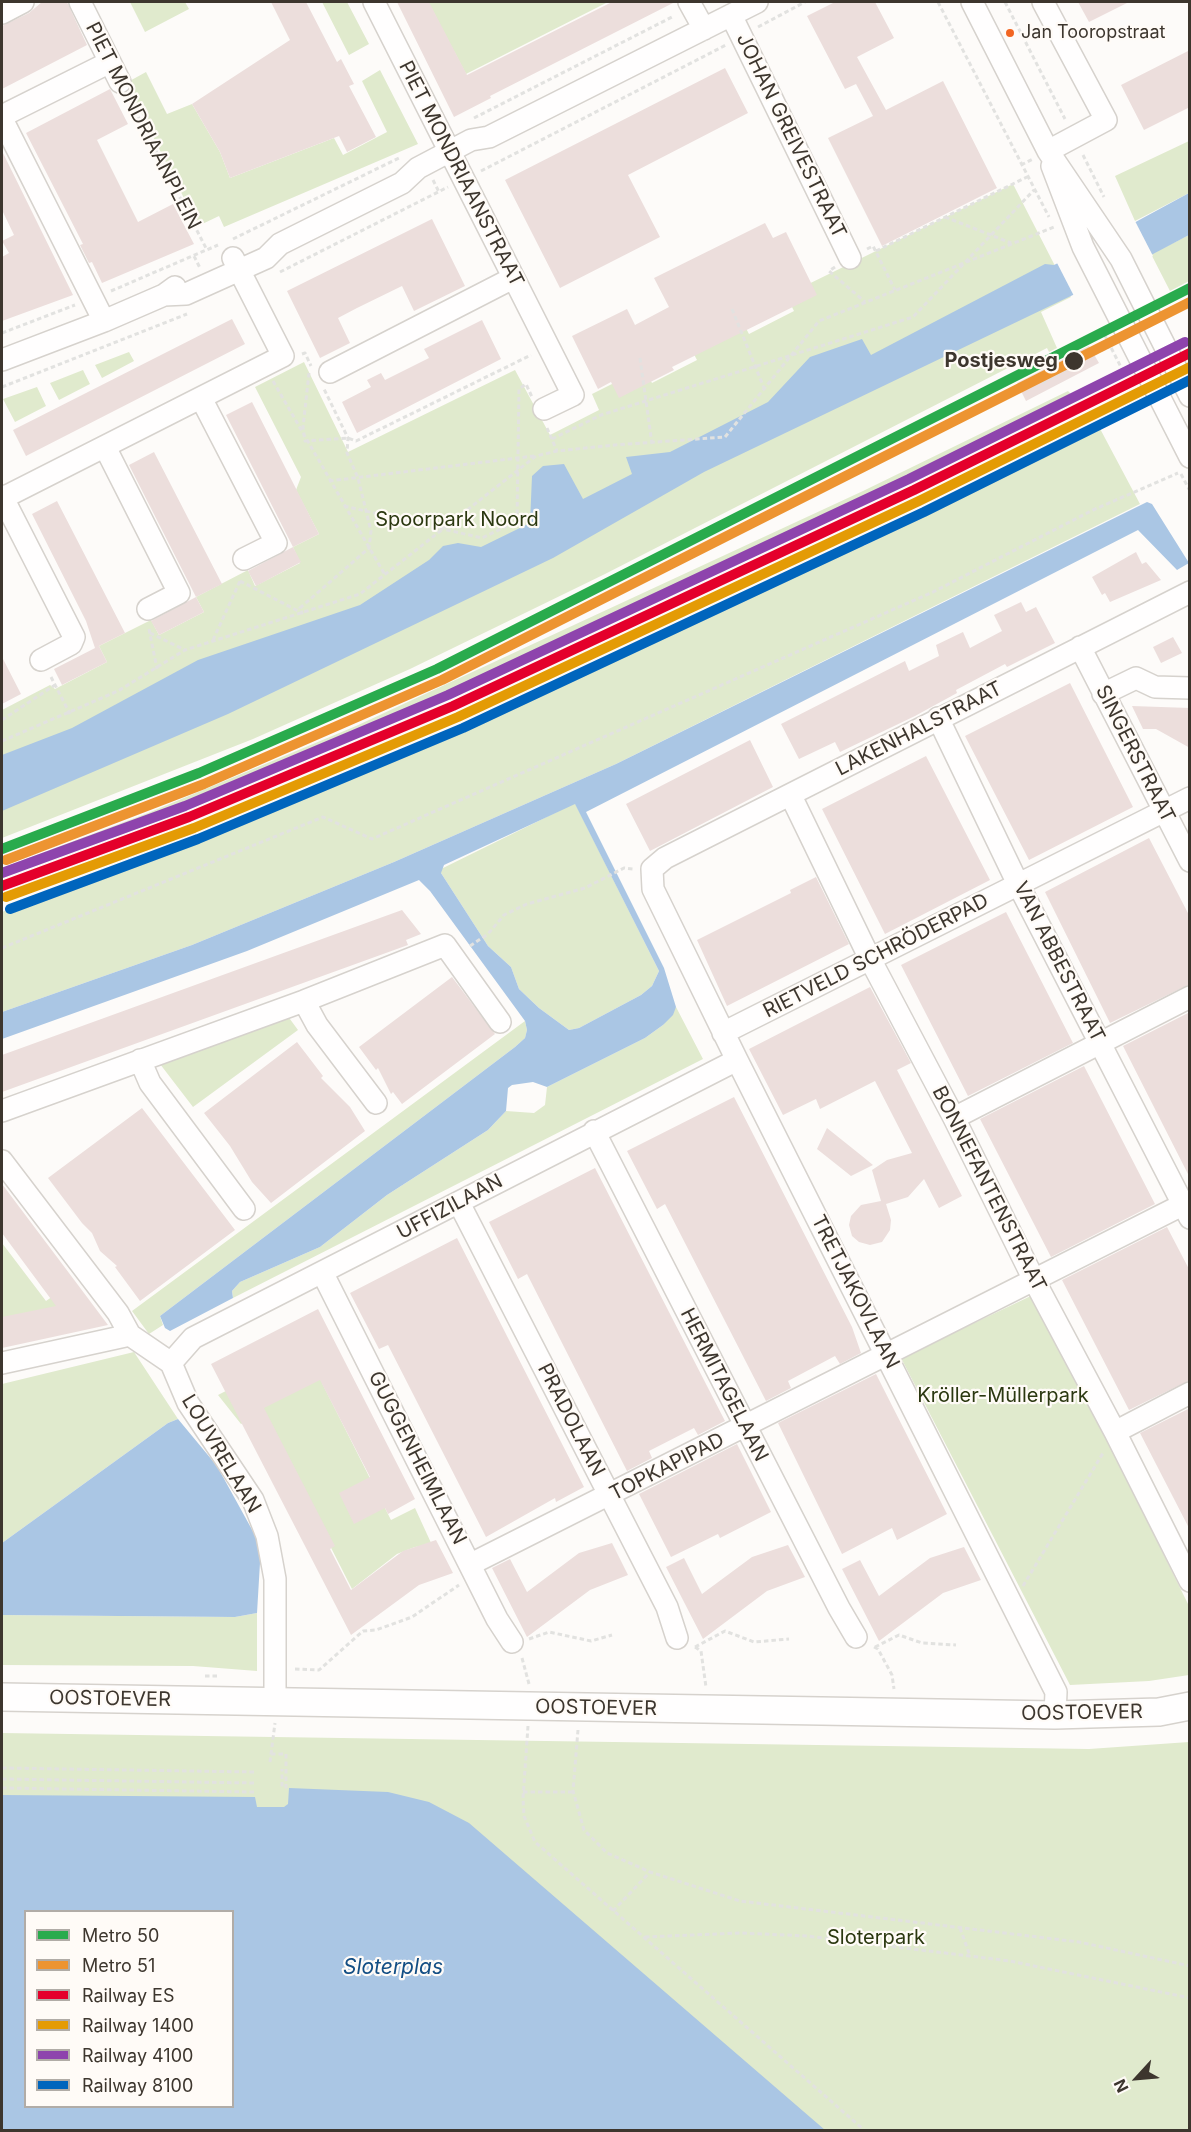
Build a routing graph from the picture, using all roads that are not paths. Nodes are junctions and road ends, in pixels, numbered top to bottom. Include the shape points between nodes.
1 (23, 2) edge
2 (80, 2) edge
3 (374, 2) edge
4 (689, 2) edge
5 (757, 2) edge
6 (972, 2) edge
7 (1043, 2) edge
8 (2, 13) edge
9 (731, 15) junction
10 (704, 29) junction
11 (110, 62) junction
12 (120, 82) road end
13 (2, 117) edge
14 (1048, 151) junction
15 (456, 165) junction
16 (233, 256) junction
17 (850, 258) dead end
18 (513, 278) junction
19 (104, 321) junction
20 (2, 360) edge
21 (320, 372) road end
22 (1190, 396) edge
23 (201, 398) junction
24 (540, 406) road end
25 (105, 447) junction
26 (1185, 465) edge
27 (2, 497) edge
28 (9, 527) edge
29 (244, 559) road end
30 (1190, 592) edge
31 (148, 609) road end
32 (1080, 647) junction
33 (41, 660) road end
34 (1190, 688) edge
35 (1103, 694) junction
36 (938, 718) junction
37 (791, 796) junction
38 (1190, 798) edge
39 (1164, 811) junction
40 (1190, 861) edge
41 (652, 869) joint
42 (1018, 884) junction
43 (870, 958) junction
44 (1190, 997) edge
45 (304, 1001) junction
46 (500, 1022) dead end
47 (723, 1033) junction
48 (1101, 1043) junction
49 (140, 1060) junction
50 (736, 1060) junction
51 (376, 1103) dead end
52 (2, 1111) edge
53 (954, 1118) junction
54 (594, 1131) junction
55 (4, 1171) edge
56 (459, 1203) junction
57 (1187, 1207) edge
58 (244, 1209) dead end
59 (323, 1274) junction
60 (1034, 1280) junction
61 (130, 1335) junction
62 (886, 1354) junction
63 (2, 1363) edge
64 (171, 1363) junction
65 (1190, 1393) edge
66 (746, 1427) junction
67 (1115, 1432) junction
68 (609, 1496) junction
69 (473, 1568) junction
70 (1190, 1581) edge
71 (512, 1642) road end
72 (686, 1642) road end
73 (866, 1642) road end
74 (2, 1697) edge
75 (1190, 1706) edge
76 (275, 1714) junction
77 (1054, 1715) junction

1 - 8 street
2 - 11 street, PIET MONDRIAANPLEIN
3 - 15 street, PIET MONDRIAANSTRAAT
4 - 10 street
5 - 9 street
6 - 14 street
7 - 14 street via 1106,120
9 - 10 street
9 - 17 street, JOHAN GREIVESTRAAT
10 - 15 street via 489,137 477,152
11 - 12 street, PIET MONDRIAANPLEIN
11 - 13 street
13 - 19 street
14 - 22 street via 1107,235
14 - 26 street via 1083,247
15 - 16 street via 423,180 402,183 280,244 261,245
15 - 18 street, PIET MONDRIAANSTRAAT
16 - 19 street via 181,282 164,296
16 - 23 street via 274,361
18 - 21 street
18 - 24 street, PIET MONDRIAANSTRAAT via 573,395
19 - 20 street
23 - 25 street
23 - 29 street via 276,543
25 - 27 street
25 - 31 street via 179,593
27 - 28 street
28 - 33 street via 74,637 71,644
30 - 32 street, LAKENHALSTRAAT
32 - 35 street, SINGERSTRAAT
32 - 36 street, LAKENHALSTRAAT
34 - 35 street via 1155,687 1136,678
35 - 39 street, SINGERSTRAAT
36 - 37 street, LAKENHALSTRAAT
36 - 42 street, VAN ABBESTRAAT
37 - 41 street, LAKENHALSTRAAT via 665,858
37 - 43 street, BONNEFANTENSTRAAT
38 - 39 street, RIETVELD SCHRÖDERPAD
39 - 40 street, SINGERSTRAAT
39 - 42 street, RIETVELD SCHRÖDERPAD
41 - 47 street, TRETJAKOVLAAN via 653,889
42 - 43 street, RIETVELD SCHRÖDERPAD
42 - 48 street, VAN ABBESTRAAT
43 - 47 street, RIETVELD SCHRÖDERPAD
43 - 53 street, BONNEFANTENSTRAAT
44 - 48 street
45 - 46 street via 445,945
45 - 49 street
45 - 51 street via 317,1025
47 - 50 street, TRETJAKOVLAAN
48 - 53 street
48 - 57 street, VAN ABBESTRAAT
49 - 52 street
49 - 58 street via 150,1083
50 - 54 street, UFFIZILAAN
50 - 62 street, TRETJAKOVLAAN
53 - 60 street, BONNEFANTENSTRAAT
54 - 56 street, UFFIZILAAN
54 - 66 street, HERMITAGELAAN
55 - 61 street via 118,1313
56 - 59 street, UFFIZILAAN
56 - 68 street, PRADOLAAN
57 - 60 street, TOPKAPIPAD
59 - 64 street, UFFIZILAAN via 193,1338
59 - 69 street, GUGGENHEIMLAAN
60 - 62 street, TOPKAPIPAD
60 - 67 street, BONNEFANTENSTRAAT
61 - 63 street
61 - 64 street
62 - 66 street, TOPKAPIPAD
62 - 77 street, TRETJAKOVLAAN via 1056,1692
64 - 76 street, LOUVRELAAN via 188,1403 253,1500 267,1536 275,1579
65 - 67 street
66 - 68 street, TOPKAPIPAD
66 - 73 street, HERMITAGELAAN
67 - 70 street, BONNEFANTENSTRAAT
68 - 69 street, TOPKAPIPAD
68 - 72 street, PRADOLAAN
69 - 71 street, GUGGENHEIMLAAN
74 - 76 main road, OOSTOEVER
75 - 77 main road, OOSTOEVER via 1159,1712
76 - 77 main road, OOSTOEVER

